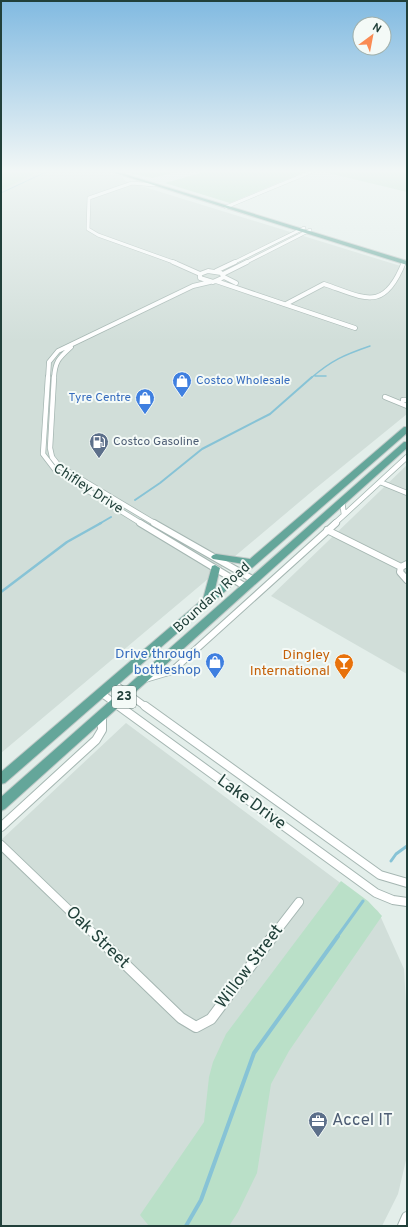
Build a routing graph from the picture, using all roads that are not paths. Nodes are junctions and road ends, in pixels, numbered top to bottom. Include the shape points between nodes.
1 (88, 228) edge
2 (289, 228) edge
3 (290, 228) edge
4 (293, 228) edge
5 (304, 232) junction
6 (291, 234) junction
7 (406, 264) edge
8 (185, 266) junction
9 (208, 271) junction
10 (216, 271) junction
11 (400, 272) junction
12 (224, 275) junction
13 (200, 276) junction
14 (216, 281) junction
15 (210, 282) junction
16 (193, 286) junction
17 (288, 304) junction
18 (355, 328) dead end
19 (77, 342) junction
20 (406, 400) edge
21 (407, 406) edge
22 (407, 429) edge
23 (407, 444) edge
24 (407, 457) edge
25 (380, 482) junction
26 (407, 493) edge
27 (342, 501) junction
28 (344, 515) junction
29 (327, 530) junction
30 (216, 557) junction
31 (251, 562) junction
32 (404, 565) edge
33 (215, 568) junction
34 (236, 575) junction
35 (407, 580) edge
36 (250, 583) junction
37 (208, 600) junction
38 (143, 680) junction
39 (113, 683) junction
40 (101, 693) junction
41 (127, 694) junction
42 (116, 704) junction
43 (102, 716) junction
44 (1, 779) edge
45 (1, 805) edge
46 (1, 827) edge
47 (1, 845) edge
48 (407, 883) edge
49 (299, 902) dead end
50 (407, 902) edge
51 (196, 1027) joint
52 (407, 1217) edge
53 (403, 1226) edge

1 - 8 street via 98,235
2 - 6 main road
3 - 5 main road
4 - 5 main road
5 - 6 street
5 - 7 main road
5 - 7 main road
5 - 12 street
6 - 10 street
7 - 11 street
7 - 11 street
8 - 9 street
8 - 13 street
9 - 10 street
9 - 13 street
10 - 12 street
11 - 17 street via 386,292 376,298 366,298 324,284
12 - 14 street
12 - 17 street via 234,282
13 - 15 street
13 - 16 street, Chifley Drive
14 - 15 street, Chifley Drive
14 - 17 street
15 - 16 street, Chifley Drive
16 - 19 street, Chifley Drive
17 - 18 street
19 - 30 street, Chifley Drive via 55,365 50,439 52,457 59,466 75,476
19 - 33 street, Chifley Drive via 58,351 49,362 42,448 47,462 68,479
20 - 21 street via 387,395
22 - 31 main road, Boundary Road / 23
23 - 27 main road, Boundary Road / 23
24 - 25 street
25 - 26 street
25 - 28 street
27 - 28 street
27 - 36 main road, Boundary Road / 23
28 - 29 street
29 - 32 street
29 - 38 street via 172,671
30 - 31 main road
30 - 34 street, Chifley Drive
31 - 34 main road, Boundary Road / 23
32 - 35 street via 400,572
33 - 34 street, Chifley Drive
33 - 37 main road
34 - 36 street, Chifley Drive
34 - 36 street, Chifley Drive
34 - 37 main road, Boundary Road / 23
36 - 38 main road, Boundary Road / 23
37 - 39 main road, Boundary Road / 23
38 - 41 main road, Boundary Road / 23
39 - 40 main road, Boundary Road / 23
39 - 41 street, Lake Drive
40 - 42 street, Lake Drive
40 - 44 main road, Boundary Road / 23
41 - 42 main road, Boundary Road / 23
41 - 48 street, Lake Drive via 380,874
42 - 43 main road, Boundary Road / 23
42 - 50 street, Lake Drive via 370,889 393,900
43 - 45 main road, Boundary Road / 23
43 - 46 street via 102,730 96,740
47 - 51 street, Oak Street via 181,1018
49 - 51 street, Willow Street via 210,1019
52 - 53 street

